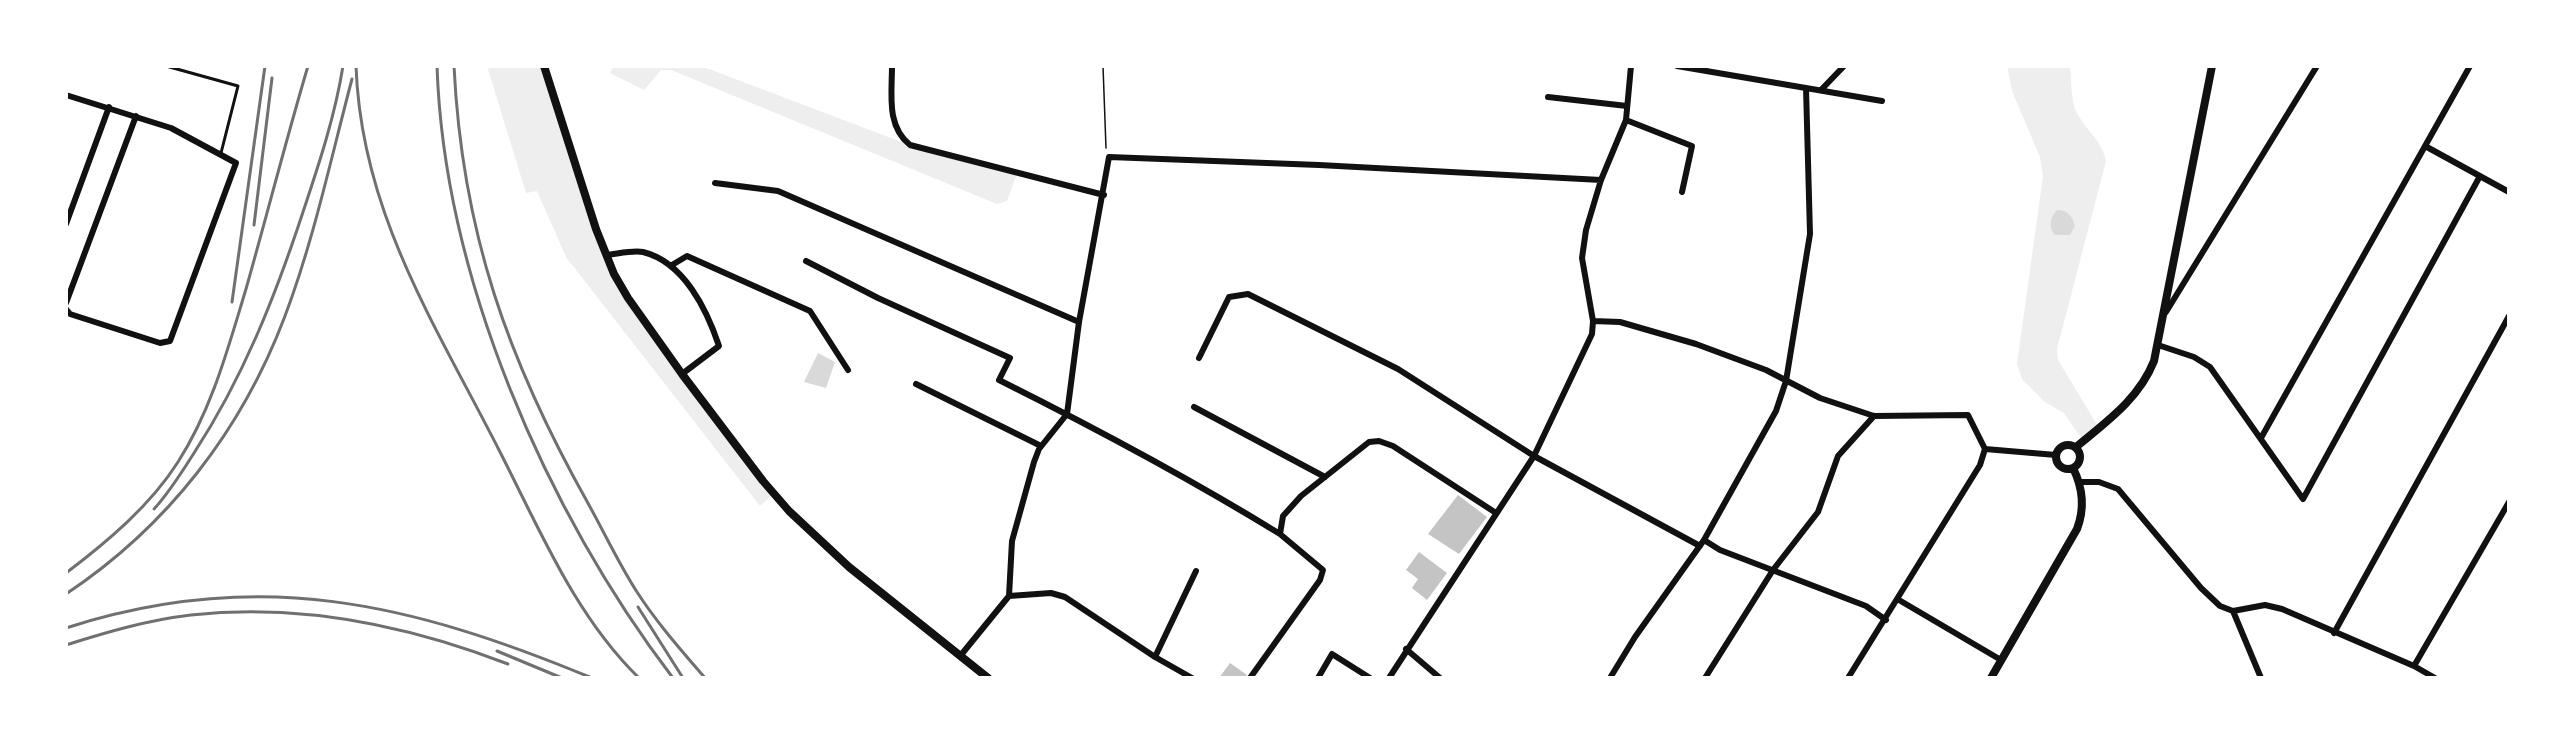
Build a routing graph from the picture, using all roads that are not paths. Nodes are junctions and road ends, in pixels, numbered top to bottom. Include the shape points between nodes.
1 (166, 66) edge
2 (544, 66) edge
3 (892, 66) edge
4 (1631, 66) edge
5 (1677, 66) edge
6 (1844, 66) edge
7 (2212, 66) edge
8 (2317, 66) edge
9 (2470, 66) edge
10 (1806, 88) junction
11 (1821, 90) junction
12 (66, 95) edge
13 (1548, 97) dead end
14 (1882, 100) dead end
15 (1627, 106) junction
16 (109, 107) junction
17 (136, 116) junction
18 (1626, 120) junction
19 (2425, 146) junction
20 (221, 153) junction
21 (2480, 176) junction
22 (1601, 180) junction
23 (715, 183) dead end
24 (1682, 192) dead end
25 (2509, 192) edge
26 (1104, 195) junction
27 (66, 224) edge
28 (606, 255) junction
29 (806, 261) dead end
30 (672, 265) junction
31 (66, 303) edge
32 (66, 309) edge
33 (2166, 312) junction
34 (2509, 316) edge
35 (1593, 321) junction
36 (1079, 322) junction
37 (2158, 345) junction
38 (1199, 358) dead end
39 (848, 370) dead end
40 (682, 374) junction
41 (1786, 381) junction
42 (916, 384) dead end
43 (1194, 407) dead end
44 (1066, 414) junction
45 (1874, 416) junction
46 (2261, 438) junction
47 (1041, 446) junction
48 (2076, 447) junction
49 (1984, 449) junction
50 (2056, 453) junction
51 (1534, 456) junction
52 (2073, 468) junction
53 (1325, 477) junction
54 (2080, 482) junction
55 (2509, 502) edge
56 (1496, 513) junction
57 (1280, 534) junction
58 (1702, 543) junction
59 (1773, 570) junction
60 (1196, 571) dead end
61 (1009, 596) junction
62 (1899, 600) junction
63 (2233, 611) junction
64 (1886, 620) junction
65 (2334, 633) junction
66 (1406, 649) junction
67 (961, 655) junction
68 (1155, 657) junction
69 (2001, 660) junction
70 (2414, 666) junction
71 (988, 678) edge
72 (1192, 678) edge
73 (1250, 678) edge
74 (1318, 678) edge
75 (1370, 678) edge
76 (1389, 678) edge
77 (1440, 678) edge
78 (1610, 678) edge
79 (1705, 678) edge
80 (1848, 678) edge
81 (1991, 678) edge
82 (2261, 678) edge
83 (2435, 678) edge

1 - 20 lane via 238,86
2 - 28 street
3 - 26 street via 893,120 901,138 910,145
4 - 15 street
5 - 10 street
6 - 11 street
7 - 33 street
8 - 33 street
9 - 19 street
10 - 11 street
10 - 41 street via 1810,234
11 - 14 street
12 - 16 street
13 - 15 street
15 - 18 street
16 - 17 street
16 - 27 street
17 - 20 street
17 - 31 street
18 - 22 street
18 - 24 street via 1692,146
19 - 21 street
19 - 46 street
20 - 32 street via 236,163 174,336 160,343 70,314
21 - 25 street
21 - 46 street via 2303,499
22 - 26 street via 1109,158
22 - 35 street via 1582,258
23 - 36 street via 778,191
26 - 36 street
28 - 30 street via 643,252
28 - 40 street via 628,298
29 - 44 street via 1010,358 999,381
30 - 39 street via 687,256 810,311
30 - 40 street via 710,319 719,346
33 - 37 street
34 - 65 street
35 - 41 street via 1620,322 1696,344
35 - 51 street via 1592,334
36 - 44 street
37 - 46 street via 2210,367
37 - 48 street via 2151,370 2133,396
38 - 51 street via 1228,297 1248,294 1398,369
40 - 67 street via 789,511 849,567
41 - 45 street via 1820,398
41 - 58 street via 1776,411
42 - 47 street
43 - 53 street
44 - 47 street
44 - 57 street via 1210,491
45 - 49 street via 1968,415
45 - 59 street via 1838,456 1818,512
47 - 61 street via 1012,541
48 - 50 street via 2067,444
48 - 52 street via 2081,458
49 - 50 street
49 - 62 street via 1980,465
50 - 52 street via 2061,466
51 - 56 street
51 - 58 street
52 - 54 street
53 - 56 street via 1369,442 1379,441 1393,446
53 - 57 street via 1283,516
54 - 63 street via 2099,482 2118,489 2207,594
54 - 69 street via 2083,510 2077,529
55 - 70 street
56 - 66 street
57 - 73 street via 1323,570 1320,580
58 - 59 street
58 - 78 street
59 - 64 street via 1866,606
59 - 79 street
60 - 68 street
61 - 67 street
61 - 68 street via 1051,593 1065,597
62 - 64 street
62 - 69 street
63 - 65 street via 2274,606
63 - 82 street
64 - 80 street
65 - 70 street
66 - 76 street
66 - 77 street
67 - 71 street
68 - 72 street
69 - 81 street
70 - 83 street
74 - 75 street via 1332,654

